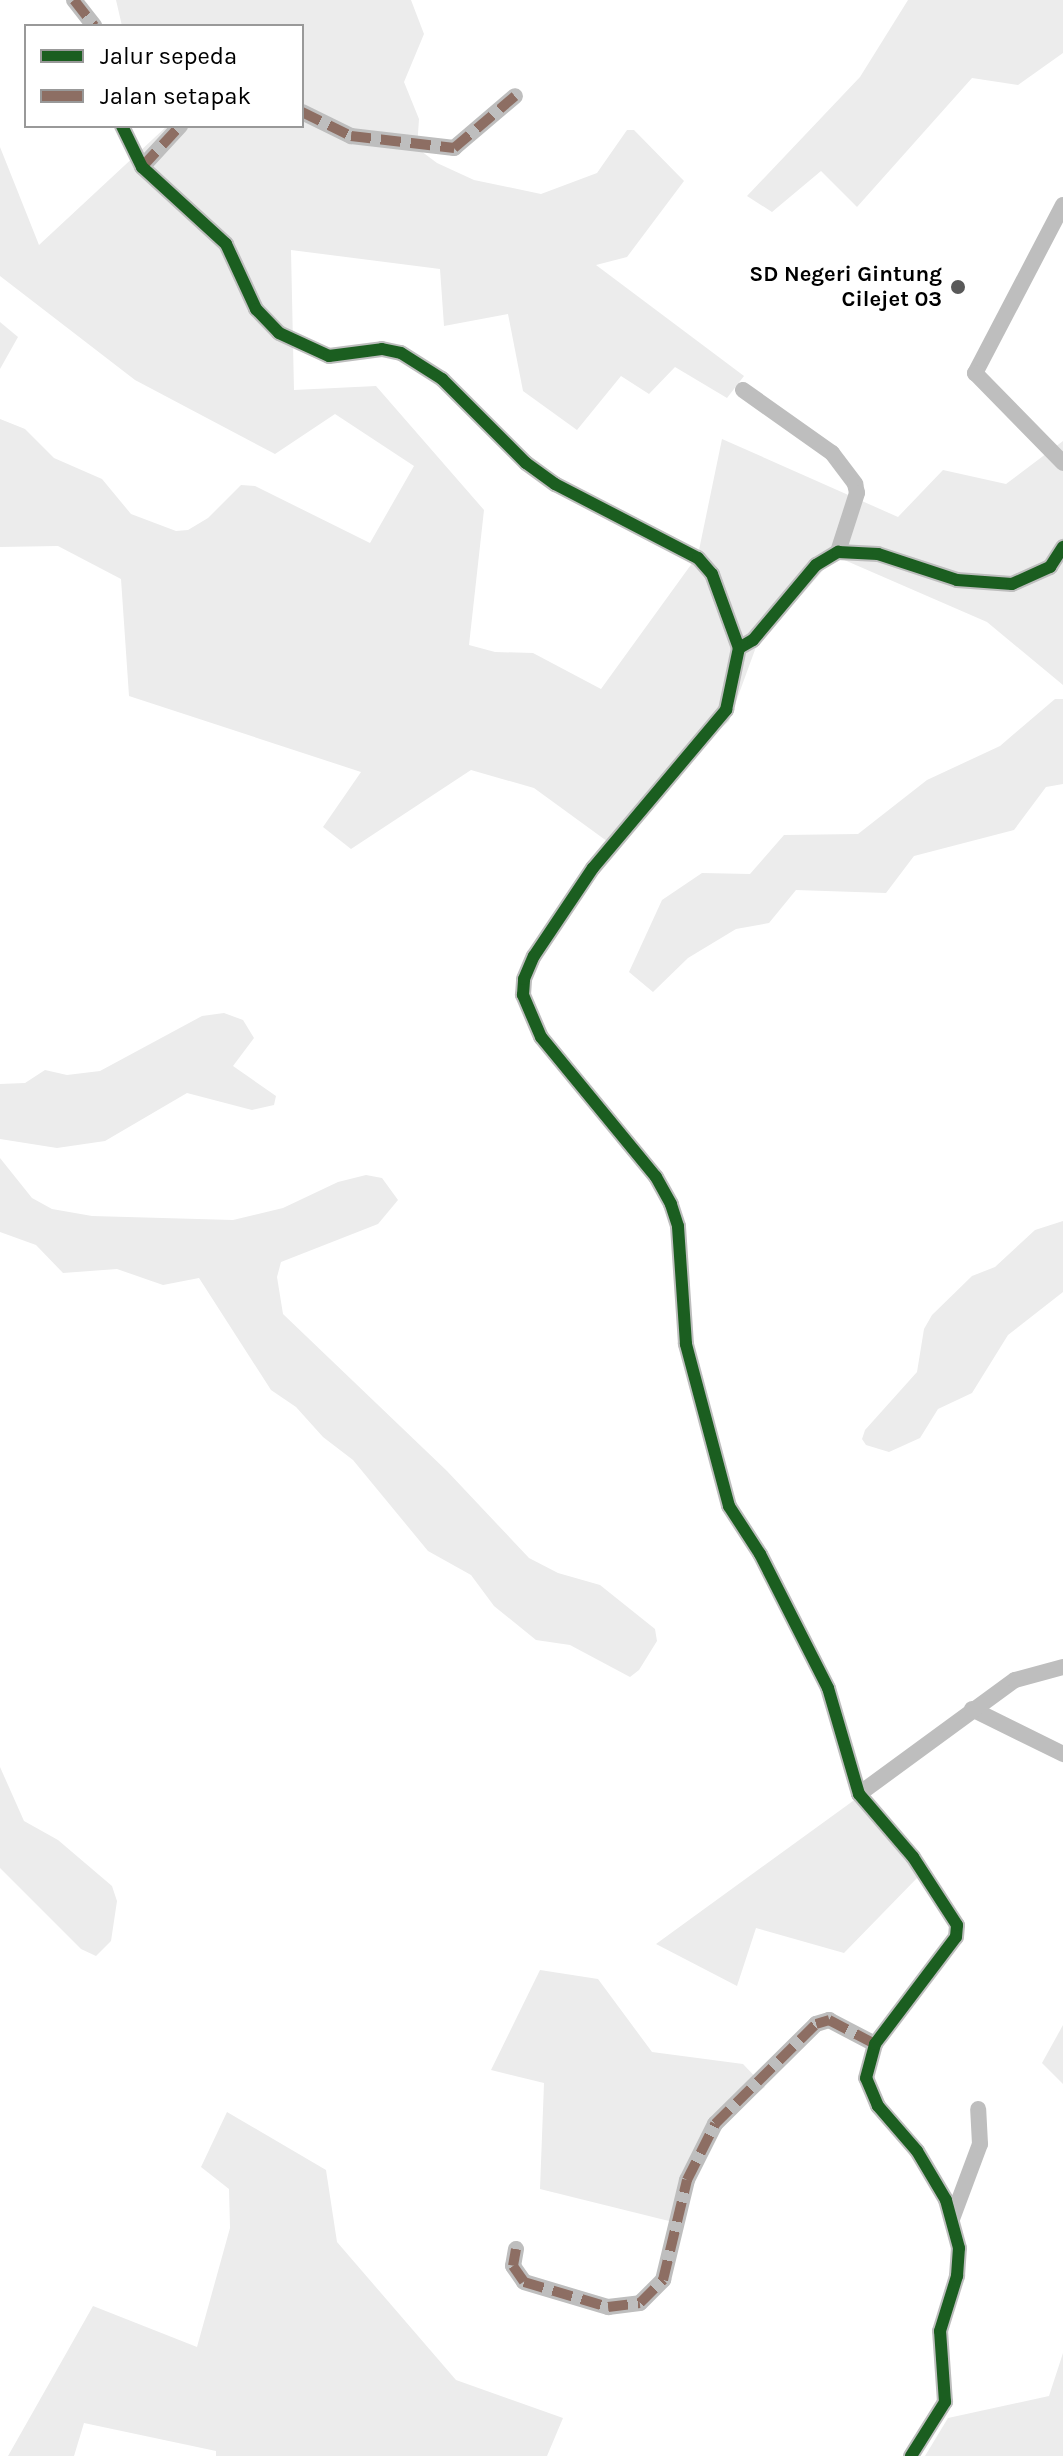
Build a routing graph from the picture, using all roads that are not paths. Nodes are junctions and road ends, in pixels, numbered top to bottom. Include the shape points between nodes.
1 (74, 0) edge
2 (92, 24) edge
3 (515, 96) dead end
4 (304, 113) edge
5 (123, 128) edge
6 (178, 128) edge
7 (142, 167) junction
8 (1063, 205) edge
9 (743, 390) dead end
10 (1063, 463) edge
11 (1063, 547) edge
12 (838, 552) junction
13 (739, 648) junction
14 (1063, 1667) edge
15 (972, 1709) junction
16 (1063, 1754) edge
17 (859, 1794) junction
18 (875, 2044) junction
19 (978, 2109) dead end
20 (952, 2219) junction
21 (516, 2249) dead end
22 (911, 2456) edge

1 - 2 street
3 - 4 street via 454,148 351,136
5 - 7 street
6 - 7 street
7 - 13 street via 226,244 256,309 279,333 329,356 382,349 401,353 442,379 526,463 555,484 698,558 712,574
8 - 10 street via 975,373
9 - 12 street via 832,453 855,484 857,493
11 - 12 street via 1036,576 991,585 957,580 878,554
12 - 13 street via 816,565 753,640
13 - 17 street via 726,710 593,868 534,956 523,995 541,1037 656,1177 671,1204 678,1226 686,1344 729,1506 760,1554 828,1688
14 - 15 street via 1015,1680
15 - 16 street
15 - 17 street
17 - 18 street via 913,1857 957,1925 956,1937
18 - 20 street via 866,2078 870,2092 917,2151
18 - 21 street via 829,2020 816,2024 715,2124 687,2180 663,2280 640,2303 608,2307 524,2282 513,2266
19 - 20 street via 980,2144
20 - 22 street via 959,2260 940,2331 945,2402

